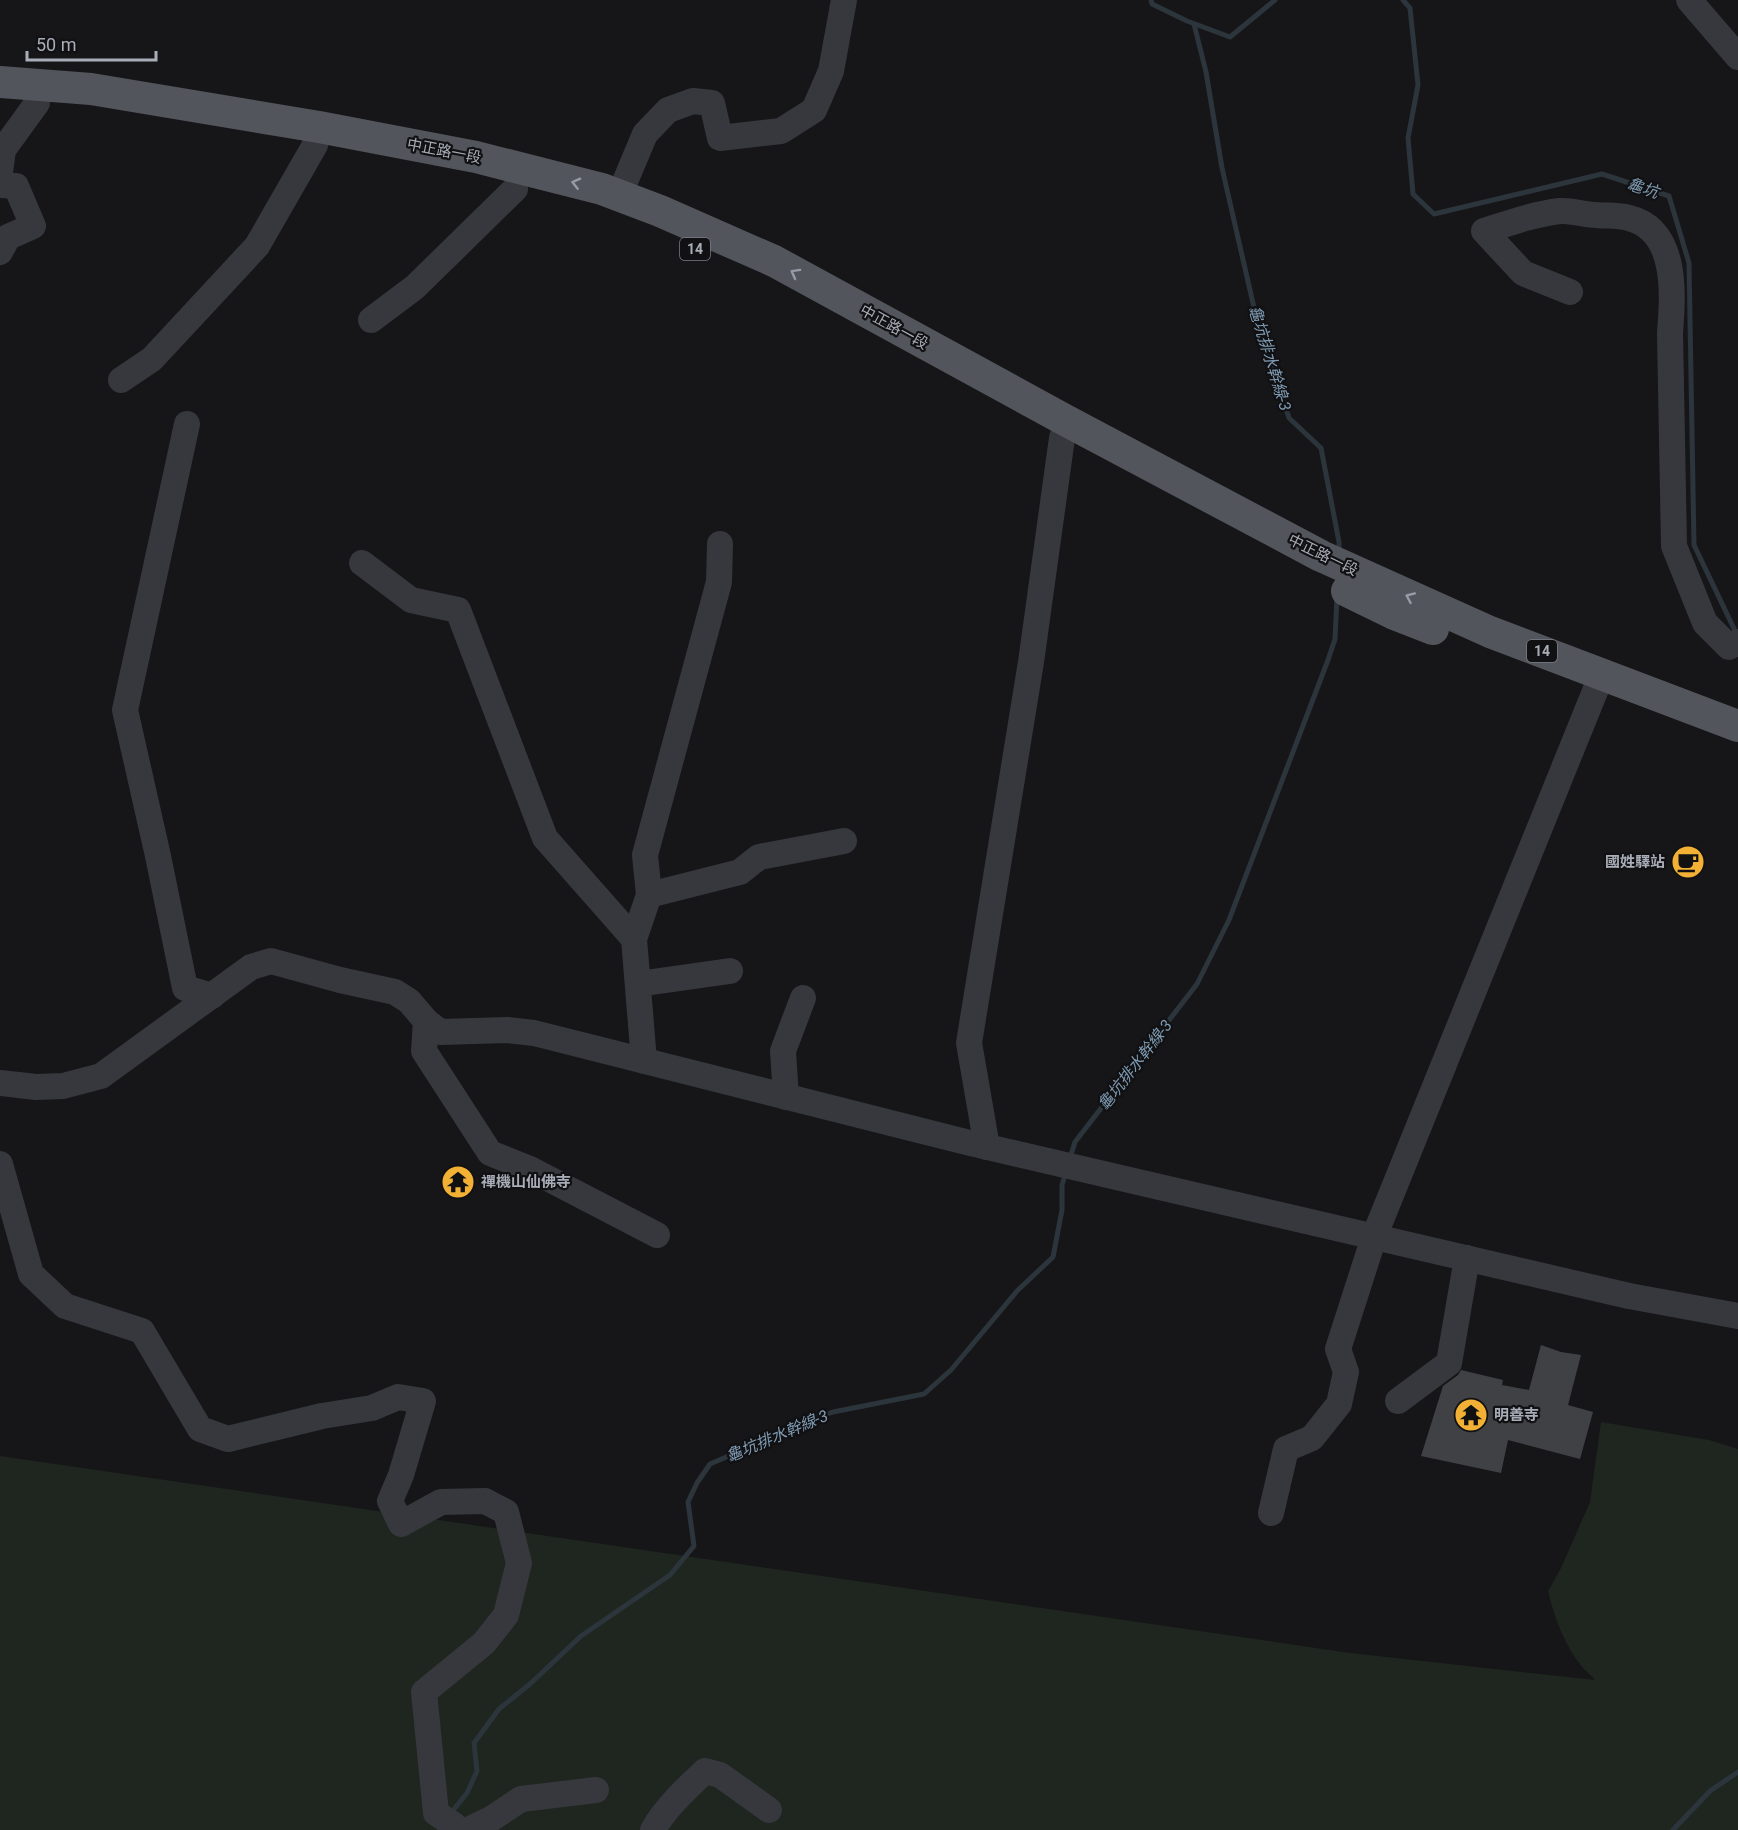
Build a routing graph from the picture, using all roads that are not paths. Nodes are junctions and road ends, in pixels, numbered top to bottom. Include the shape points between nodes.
1 (844, 0) edge
2 (1689, 0) edge
3 (1738, 57) edge
4 (0, 81) edge
5 (0, 100) edge
6 (37, 103) junction
7 (317, 136) junction
8 (0, 172) edge
9 (0, 185) edge
10 (515, 189) junction
11 (619, 196) junction
12 (655, 220) junction
13 (0, 252) edge
14 (1570, 292) dead end
15 (371, 320) dead end
16 (121, 380) dead end
17 (187, 424) dead end
18 (1065, 430) junction
19 (720, 544) dead end
20 (362, 563) dead end
21 (1735, 643) edge
22 (1599, 683) junction
23 (1738, 726) edge
24 (1738, 744) edge
25 (844, 841) dead end
26 (650, 895) junction
27 (634, 939) junction
28 (730, 971) dead end
29 (638, 984) junction
30 (212, 996) junction
31 (803, 998) dead end
32 (426, 1021) junction
33 (644, 1061) junction
34 (0, 1083) edge
35 (786, 1097) junction
36 (987, 1147) junction
37 (0, 1164) edge
38 (657, 1235) dead end
39 (1374, 1237) junction
40 (1467, 1258) junction
41 (1738, 1316) edge
42 (1398, 1401) dead end
43 (1270, 1513) dead end
44 (596, 1790) dead end
45 (769, 1810) dead end
46 (462, 1826) edge
47 (653, 1830) edge

1 - 11 lane via 831,71 814,110 781,131 720,138 712,103 693,101 668,110 645,134
2 - 3 lane
4 - 7 main road, 中正路一段 / 14 via 91,89
5 - 6 main road, 中正路一段 / 14
6 - 7 main road, 中正路一段 / 14
6 - 8 lane via 3,150
7 - 10 main road, 中正路一段 / 14
11 -> 7 main road, 中正路一段 / 14 via 476,157
7 - 16 lane via 257,246 152,359
9 - 13 lane via 16,186 33,226 8,237
10 - 12 main road, 中正路一段 / 14
10 - 15 lane via 415,287
11 - 12 main road, 中正路一段 / 14
12 - 18 main road, 中正路一段 / 14
14 - 21 lane via 1523,273 1484,231 1562,211 1629,218 1648,227 1660,242 1669,260 1673,302 1670,333 1674,546 1705,623 1729,647
17 - 30 lane via 125,710 184,988
18 - 22 main road, 中正路一段 / 14 via 1338,575 1490,632
18 - 36 lane via 969,1043
19 - 26 lane via 719,582 645,855
20 - 27 lane via 411,600 458,610 544,838
22 - 23 main road, 中正路一段 / 14
22 - 24 main road, 中正路一段 / 14 via 1605,693
22 - 39 lane
25 - 26 lane via 759,857 740,872
26 - 27 lane
27 - 29 lane
28 - 29 lane
29 - 33 lane
30 - 32 lane via 251,967 271,961 395,992
30 - 34 lane via 101,1076 63,1086
31 - 35 lane via 783,1051
32 - 33 lane via 440,1032 534,1033
32 - 38 lane via 424,1051 490,1153 530,1169
33 - 35 lane
35 - 36 lane
36 - 39 lane
37 - 46 lane via 31,1274 65,1306 142,1331 200,1429 228,1439 372,1408 398,1397 423,1401 390,1501 400,1524 441,1502 485,1501 506,1512 519,1563 506,1615 484,1643 424,1692
39 - 40 lane
39 - 43 lane via 1338,1349 1346,1372 1339,1404 1312,1438 1287,1449
40 - 41 lane via 1629,1296
40 - 42 lane via 1449,1363
44 - 46 lane via 521,1799 491,1819
45 - 47 lane via 720,1775 705,1771

